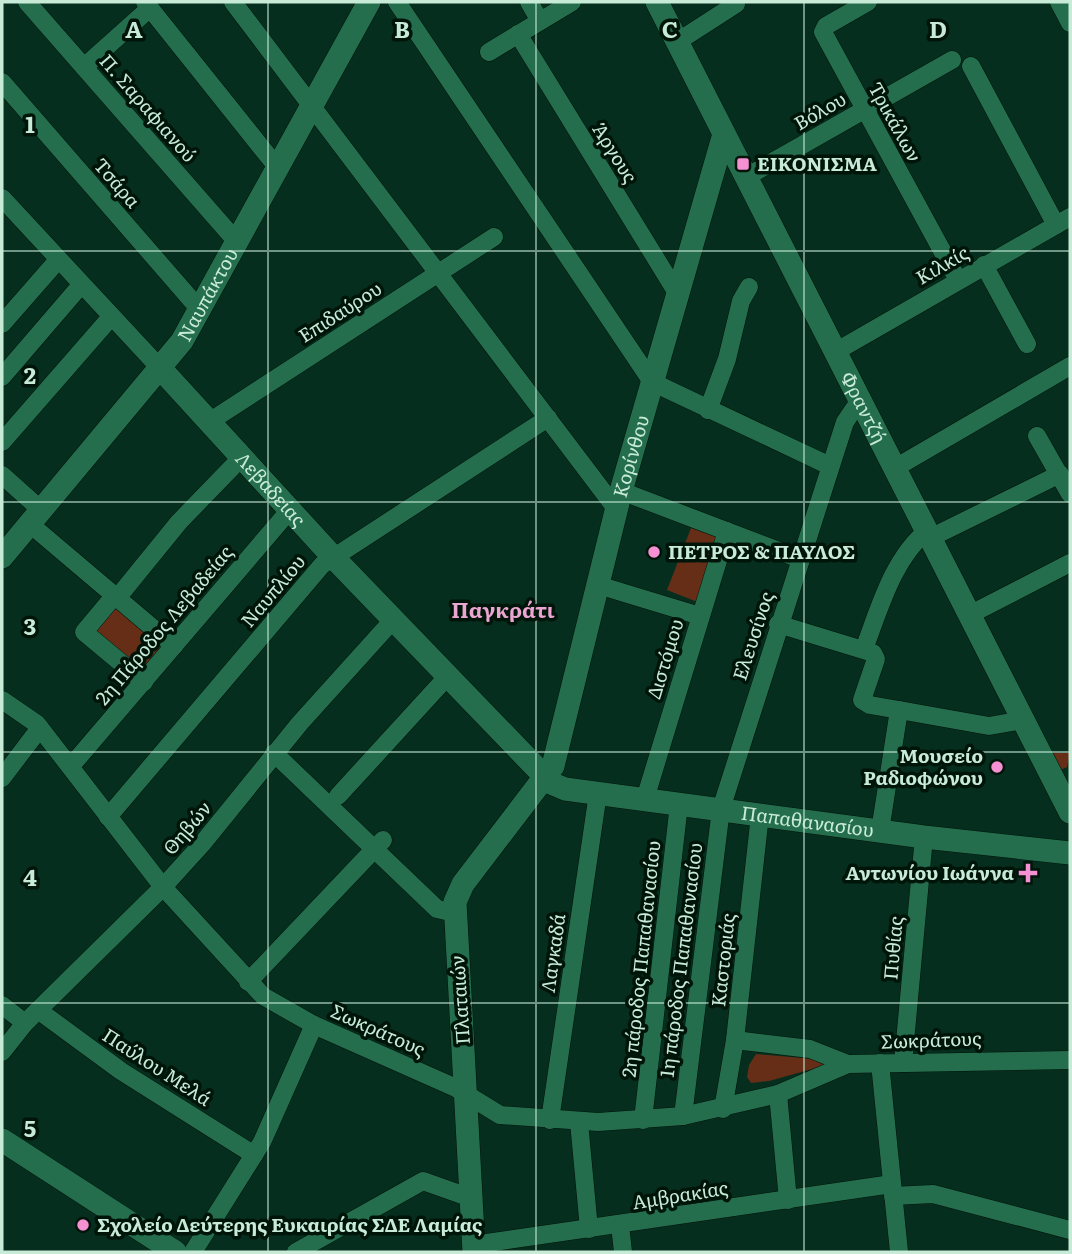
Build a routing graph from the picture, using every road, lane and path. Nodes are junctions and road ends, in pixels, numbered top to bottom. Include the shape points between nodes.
1 (27, 2) edge
2 (233, 2) edge
3 (369, 2) edge
4 (397, 2) edge
5 (529, 2) edge
6 (572, 2) edge
7 (657, 2) edge
8 (868, 2) edge
9 (1059, 2) edge
10 (736, 4) dead end
11 (148, 5) edge
12 (540, 21) junction
13 (1070, 23) edge
14 (518, 34) junction
15 (677, 42) junction
16 (489, 52) dead end
17 (952, 60) dead end
18 (971, 66) dead end
19 (85, 67) junction
20 (2, 82) edge
21 (310, 106) junction
22 (864, 110) junction
23 (724, 134) junction
24 (277, 167) junction
25 (746, 177) junction
26 (4, 206) edge
27 (1063, 221) edge
28 (494, 237) dead end
29 (237, 242) junction
30 (58, 260) junction
31 (984, 265) junction
32 (439, 273) junction
33 (958, 279) junction
34 (81, 285) junction
35 (749, 287) dead end
36 (677, 293) junction
37 (201, 311) junction
38 (111, 317) junction
39 (2, 324) edge
40 (1027, 344) dead end
41 (835, 352) junction
42 (1070, 366) edge
43 (160, 368) junction
44 (2, 377) edge
45 (652, 382) junction
46 (860, 400) junction
47 (708, 410) junction
48 (548, 418) junction
49 (209, 422) junction
50 (1037, 436) dead end
51 (2, 442) edge
52 (241, 458) junction
53 (831, 466) junction
54 (895, 468) junction
55 (1060, 474) junction
56 (2, 475) edge
57 (1070, 494) edge
58 (619, 500) junction
59 (289, 511) junction
60 (36, 517) junction
61 (727, 531) junction
62 (928, 534) junction
63 (2, 557) edge
64 (332, 557) junction
65 (800, 559) junction
66 (1070, 564) edge
67 (598, 585) junction
68 (116, 596) junction
69 (969, 615) junction
70 (700, 616) junction
71 (393, 620) junction
72 (778, 624) junction
73 (174, 646) junction
74 (864, 649) junction
75 (447, 677) junction
76 (144, 681) junction
77 (2, 700) edge
78 (900, 710) junction
79 (1023, 720) junction
80 (40, 727) junction
81 (274, 753) junction
82 (71, 766) junction
83 (1061, 775) edge
84 (2, 778) edge
85 (545, 779) junction
86 (598, 793) junction
87 (338, 796) dead end
88 (646, 799) junction
89 (679, 804) junction
90 (721, 809) junction
91 (1070, 812) edge
92 (760, 815) junction
93 (108, 817) junction
94 (880, 831) junction
95 (924, 837) junction
96 (379, 845) junction
97 (1070, 853) edge
98 (163, 887) junction
99 (454, 913) junction
100 (248, 982) junction
101 (2, 1005) edge
102 (38, 1010) junction
103 (25, 1023) junction
104 (314, 1025) junction
105 (735, 1040) junction
106 (2, 1052) edge
107 (1070, 1060) edge
108 (880, 1063) junction
109 (903, 1063) junction
110 (848, 1064) junction
111 (466, 1094) junction
112 (778, 1094) junction
113 (723, 1109) junction
114 (683, 1116) junction
115 (550, 1120) junction
116 (643, 1120) junction
117 (579, 1122) junction
118 (2, 1140) edge
119 (254, 1155) junction
120 (892, 1190) junction
121 (471, 1198) junction
122 (788, 1200) junction
123 (620, 1225) junction
124 (589, 1229) junction
125 (1070, 1230) edge
126 (474, 1249) edge
127 (175, 1252) edge
128 (193, 1252) edge
129 (296, 1252) edge
130 (623, 1252) edge
131 (899, 1252) edge

1 - 19 street, Π. Σαραφιανού
2 - 21 street
3 - 21 main road, Ναυπάκτου
4 - 45 street
5 - 12 street
6 - 12 street
7 - 15 main road, Φραντζή
8 - 22 street, Τρικάλων via 823,32
9 - 13 street
10 - 15 street
11 - 19 street
11 - 24 street
12 - 14 street
14 - 16 street
14 - 36 street, Άργους
15 - 23 main road, Φραντζή
17 - 22 street, Βόλου
18 - 27 street
19 - 29 street, Π. Σαραφιανού
20 - 37 street, Τσάρα
21 - 24 main road, Ναυπάκτου
21 - 32 street
22 - 25 street, Βόλου
22 - 33 street, Τρικάλων
23 - 25 main road, Φραντζή
23 - 36 main road, Κορίνθου
24 - 29 main road, Ναυπάκτου
25 - 41 main road, Φραντζή
26 - 30 street, Λεβαδείας
27 - 31 street, Κιλκίς
28 - 32 street, Επιδαύρου
29 - 37 main road, Ναυπάκτου
30 - 34 street, Λεβαδείας
30 - 39 street
31 - 33 street, Κιλκίς
31 - 40 street
32 - 48 street
32 - 49 street, Επιδαύρου
33 - 41 street, Κιλκίς
34 - 38 street, Λεβαδείας
34 - 44 street
35 - 47 street
36 - 45 main road, Κορίνθου
37 - 43 main road, Ναυπάκτου
38 - 43 street, Λεβαδείας
38 - 51 street
41 - 46 main road, Φραντζή
42 - 54 street
43 - 49 main road, Λεβαδείας
43 - 60 main road, Ναυπάκτου
45 - 47 street
45 - 58 main road, Κορίνθου
46 - 53 street, Ελευσίνος via 848,416
46 - 54 main road, Φραντζή
47 - 53 street
48 - 58 street
48 - 64 street, Ναυπλίου
49 - 52 main road, Λεβαδείας
50 - 55 street
52 - 59 main road, Λεβαδείας
52 - 68 street via 178,522
53 - 65 street, Ελευσίνος
54 - 62 main road, Φραντζή
55 - 57 street
55 - 62 street
56 - 60 street
58 - 61 street
58 - 67 main road, Κορίνθου
59 - 64 main road, Λεβαδείας
59 - 73 street, 2η Πάροδος Λεβαδείας
60 - 63 main road, Ναυπάκτου
60 - 68 street
61 - 65 street
61 - 70 street, Διστόμου
62 - 69 main road, Φραντζή
62 - 74 street via 917,539 901,564
64 - 71 main road, Λεβαδείας
64 - 93 street, Ναυπλίου
65 - 72 street, Ελευσίνος
66 - 69 street
67 - 70 street
67 - 85 main road, Κορίνθου via 555,760
68 - 73 street
68 - 76 street via 83,632
69 - 79 main road, Φραντζή
70 - 88 street, Διστόμου
71 - 75 main road, Λεβαδείας
71 - 81 street, Θηβών
72 - 74 street
72 - 90 street, Ελευσίνος
73 - 76 street, 2η Πάροδος Λεβαδείας
74 - 78 street via 877,657 862,700
75 - 85 main road, Λεβαδείας
75 - 87 street
76 - 82 street, 2η Πάροδος Λεβαδείας
77 - 80 street, Σωκράτους
78 - 79 street via 989,726
78 - 94 street
79 - 83 main road, Φραντζή
80 - 82 street, Σωκράτους
80 - 84 street
81 - 96 street
81 - 98 street, Θηβών
82 - 93 street, Σωκράτους
83 - 91 main road, Φραντζή
85 - 86 main road, Παπαθανασίου via 562,788
85 - 99 main road, Πλαταιών via 463,884
86 - 88 main road, Παπαθανασίου
86 - 115 street, Λαγκαδά
88 - 89 main road, Παπαθανασίου
89 - 90 main road, Παπαθανασίου
89 - 116 street, 2η πάροδος Παπαθανασίου
90 - 92 main road, Παπαθανασίου
90 - 114 street, 1η πάροδος Παπαθανασίου
92 - 94 main road, Παπαθανασίου
92 - 105 street, Καστοριάς
93 - 98 street, Σωκράτους
94 - 95 main road, Παπαθανασίου
95 - 97 main road, Παπαθανασίου
95 - 109 street, Πυθίας
96 - 99 street via 437,909
96 - 100 street
98 - 100 street, Σωκράτους
98 - 102 street, Θηβών
99 - 111 main road, Πλαταιών
100 - 104 street, Σωκράτους via 270,1001
101 - 103 street
102 - 103 street, Θηβών
102 - 119 street, Παύλου Μελά via 121,1071
103 - 106 street, Θηβών
104 - 111 street, Σωκράτους
104 - 119 street
105 - 110 street via 810,1049
105 - 113 street, Καστοριάς
107 - 109 street, Σωκράτους
108 - 109 street, Σωκράτους
108 - 110 street, Σωκράτους
108 - 120 street
110 - 112 street, Σωκράτους
111 - 115 street, Σωκράτους via 500,1115
111 - 121 main road, Πλαταιών
112 - 113 street, Σωκράτους
112 - 122 street
113 - 114 street, Σωκράτους
114 - 116 street, Σωκράτους
115 - 117 street, Σωκράτους
116 - 117 street, Σωκράτους
117 - 124 street
118 - 127 main road
119 - 128 street
120 - 122 street, Αμβρακίας
120 - 125 street, Αμβρακίας via 929,1193
120 - 131 street
121 - 126 main road, Πλαταιών
121 - 129 street via 423,1181
122 - 123 street, Αμβρακίας
123 - 124 street, Αμβρακίας
123 - 130 street
124 - 126 street, Αμβρακίας

